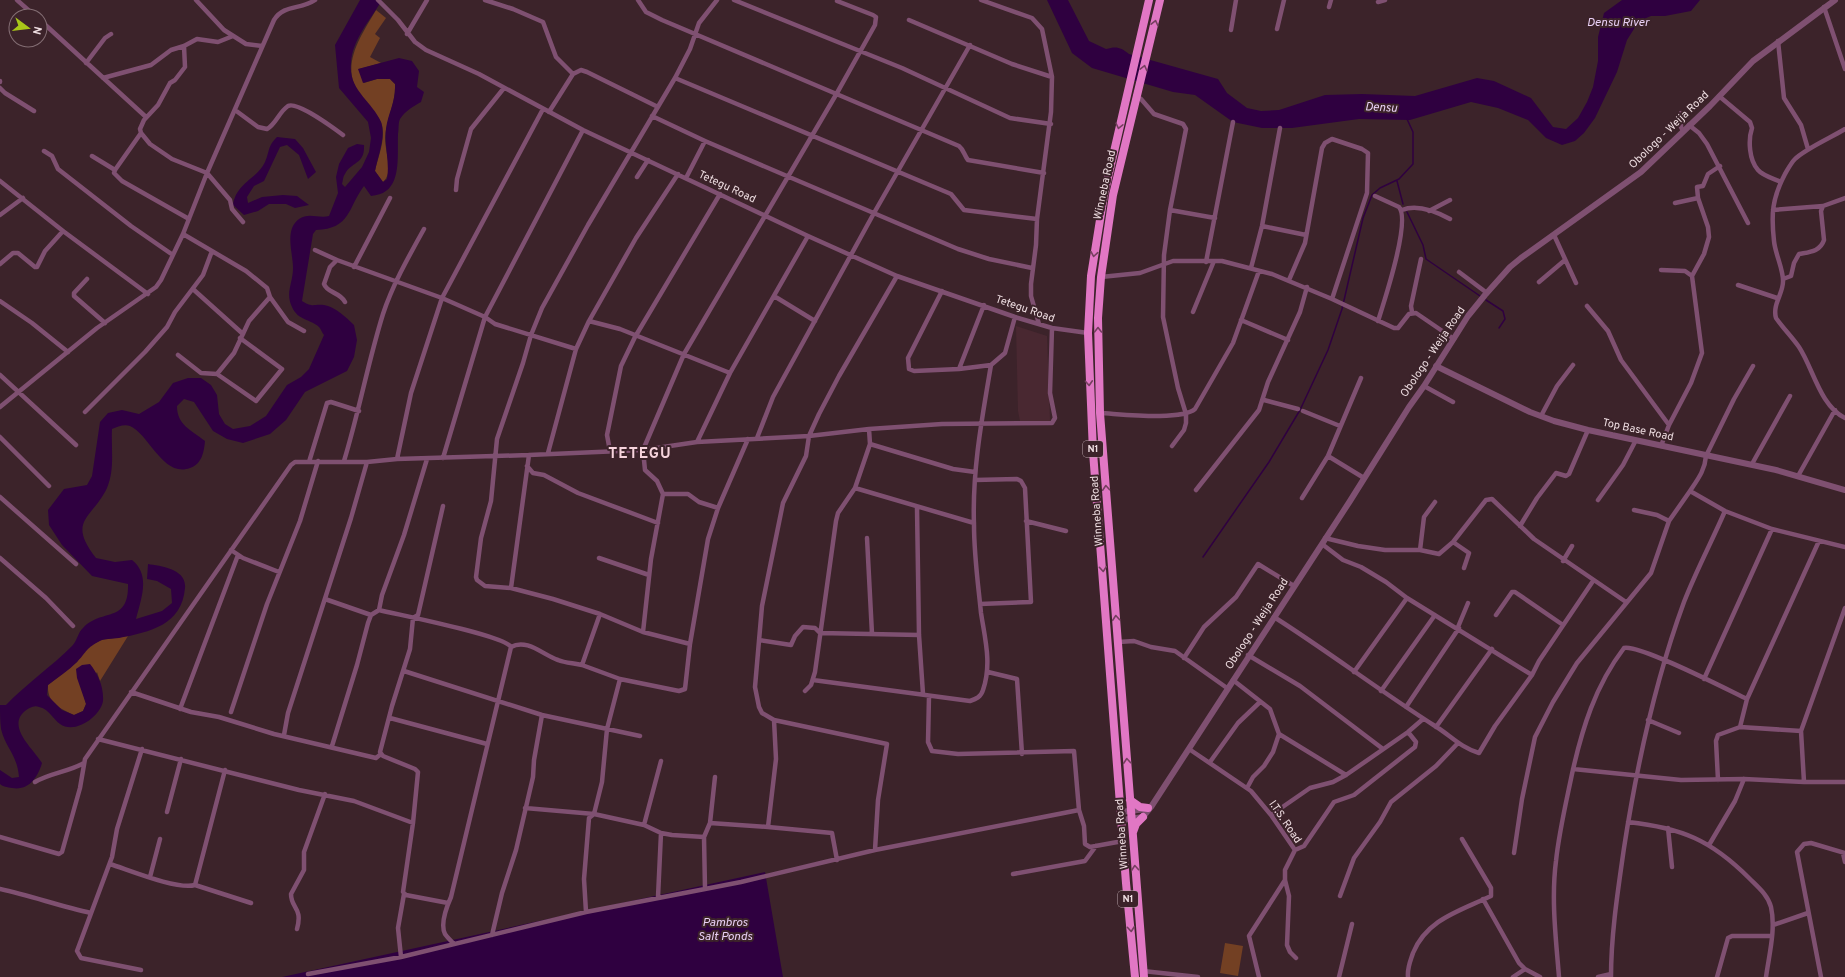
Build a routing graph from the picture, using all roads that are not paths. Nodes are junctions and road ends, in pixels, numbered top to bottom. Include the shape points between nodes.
1 (17, 0) edge
2 (196, 0) edge
3 (315, 0) edge
4 (378, 0) edge
5 (427, 0) edge
6 (485, 0) edge
7 (638, 0) edge
8 (716, 0) edge
9 (734, 0) edge
10 (981, 0) edge
11 (1149, 0) edge
12 (1160, 0) edge
13 (1236, 0) edge
14 (1284, 0) edge
15 (1331, 0) edge
16 (1385, 0) edge
17 (1835, 0) edge
18 (837, 1) dead end
19 (1378, 2) dead end
20 (1329, 7) dead end
21 (1824, 7) junction
22 (26, 8) edge
23 (909, 20) dead end
24 (48, 27) edge
25 (1277, 29) dead end
26 (1231, 30) dead end
27 (696, 33) junction
28 (111, 34) dead end
29 (408, 34) junction
30 (233, 36) junction
31 (1778, 41) junction
32 (970, 45) junction
33 (184, 46) junction
34 (262, 46) junction
35 (861, 52) junction
36 (86, 63) junction
37 (1845, 69) edge
38 (572, 74) junction
39 (1052, 77) junction
40 (103, 78) junction
41 (675, 78) junction
42 (0, 88) edge
43 (504, 88) junction
44 (946, 89) junction
45 (837, 93) junction
46 (1719, 96) junction
47 (1141, 100) dead end
48 (658, 107) junction
49 (543, 109) junction
50 (235, 110) junction
51 (34, 111) dead end
52 (549, 112) junction
53 (1681, 113) dead end
54 (652, 116) junction
55 (146, 117) junction
56 (1234, 122) dead end
57 (1051, 124) junction
58 (1690, 125) junction
59 (1280, 128) dead end
60 (1845, 129) edge
61 (583, 130) junction
62 (921, 130) junction
63 (1683, 131) junction
64 (141, 134) junction
65 (343, 135) dead end
66 (813, 135) junction
67 (705, 141) junction
68 (1808, 149) junction
69 (44, 151) dead end
70 (631, 152) junction
71 (92, 156) dead end
72 (648, 160) junction
73 (1720, 166) junction
74 (115, 170) junction
75 (899, 171) junction
76 (1044, 172) junction
77 (207, 173) junction
78 (678, 174) junction
79 (787, 176) junction
80 (637, 177) dead end
81 (686, 178) junction
82 (0, 181) edge
83 (1781, 182) junction
84 (456, 190) dead end
85 (720, 194) junction
86 (1375, 196) dead end
87 (23, 198) junction
88 (390, 198) dead end
89 (1698, 198) junction
90 (1845, 198) edge
91 (1450, 200) dead end
92 (1675, 203) dead end
93 (1822, 206) junction
94 (1170, 210) junction
95 (1402, 210) junction
96 (1773, 210) junction
97 (1430, 211) junction
98 (874, 213) junction
99 (0, 215) edge
100 (766, 216) junction
101 (1215, 218) junction
102 (189, 219) junction
103 (1037, 219) junction
104 (1450, 219) dead end
105 (243, 222) dead end
106 (1748, 223) dead end
107 (1262, 226) junction
108 (424, 229) dead end
109 (63, 231) junction
110 (183, 234) junction
111 (1306, 235) junction
112 (1554, 235) junction
113 (808, 236) junction
114 (315, 250) dead end
115 (212, 251) junction
116 (173, 255) junction
117 (852, 256) junction
118 (1421, 259) dead end
119 (337, 260) junction
120 (1565, 260) junction
121 (1214, 261) junction
122 (1206, 262) junction
123 (0, 264) edge
124 (1164, 264) junction
125 (354, 267) junction
126 (1032, 268) junction
127 (1251, 268) junction
128 (1661, 270) dead end
129 (1259, 271) junction
130 (1460, 272) dead end
131 (897, 276) junction
132 (1692, 276) junction
133 (1101, 277) junction
134 (87, 279) dead end
135 (1783, 279) junction
136 (1289, 280) junction
137 (396, 281) junction
138 (1539, 282) dead end
139 (1576, 283) dead end
140 (1738, 285) dead end
141 (1307, 287) junction
142 (194, 290) junction
143 (942, 291) junction
144 (1487, 293) junction
145 (148, 294) junction
146 (774, 296) junction
147 (270, 297) junction
148 (442, 298) junction
149 (1777, 298) junction
150 (1332, 299) junction
151 (0, 301) edge
152 (345, 302) dead end
153 (984, 305) junction
154 (1587, 306) dead end
155 (1193, 312) dead end
156 (1412, 312) junction
157 (485, 317) junction
158 (1015, 317) junction
159 (1241, 320) junction
160 (589, 321) junction
161 (815, 321) junction
162 (1378, 321) junction
163 (105, 323) junction
164 (1039, 324) junction
165 (1052, 328) junction
166 (304, 331) dead end
167 (1088, 333) junction
168 (531, 335) junction
169 (241, 336) junction
170 (635, 337) junction
171 (1454, 339) junction
172 (1288, 340) junction
173 (576, 349) junction
174 (68, 352) junction
175 (684, 354) junction
176 (178, 355) dead end
177 (991, 365) junction
178 (1573, 365) dead end
179 (1436, 366) junction
180 (1753, 366) dead end
181 (960, 370) junction
182 (730, 373) junction
183 (0, 374) edge
184 (217, 374) junction
185 (1361, 378) dead end
186 (1424, 386) junction
187 (20, 391) junction
188 (1790, 396) dead end
189 (1264, 400) junction
190 (1453, 402) dead end
191 (0, 407) edge
192 (1835, 410) junction
193 (359, 411) junction
194 (85, 412) dead end
195 (1100, 412) junction
196 (1186, 414) junction
197 (1541, 416) junction
198 (1845, 418) edge
199 (981, 424) junction
200 (1669, 425) junction
201 (1340, 426) junction
202 (869, 429) junction
203 (1588, 430) junction
204 (809, 436) junction
205 (0, 437) edge
206 (757, 438) junction
207 (748, 440) junction
208 (1636, 440) junction
209 (697, 442) junction
210 (870, 444) junction
211 (76, 445) dead end
212 (1172, 446) dead end
213 (1661, 446) junction
214 (642, 450) junction
215 (610, 451) junction
216 (548, 453) junction
217 (529, 455) junction
218 (497, 456) junction
219 (1328, 456) junction
220 (1706, 456) junction
221 (442, 458) junction
222 (397, 459) junction
223 (426, 459) junction
224 (318, 461) junction
225 (344, 461) junction
226 (309, 462) junction
227 (367, 462) junction
228 (1752, 464) junction
229 (527, 466) junction
230 (975, 472) junction
231 (1798, 476) junction
232 (1364, 478) junction
233 (975, 480) junction
234 (49, 486) dead end
235 (855, 488) junction
236 (1196, 490) dead end
237 (1845, 490) edge
238 (1690, 491) junction
239 (663, 494) junction
240 (0, 496) edge
241 (1302, 498) dead end
242 (1598, 500) dead end
243 (1435, 502) dead end
244 (443, 506) dead end
245 (718, 508) junction
246 (917, 508) junction
247 (1634, 510) dead end
248 (1725, 511) junction
249 (1026, 521) junction
250 (1669, 521) junction
251 (658, 523) junction
252 (974, 523) junction
253 (1520, 526) junction
254 (1772, 529) junction
255 (1066, 531) dead end
256 (867, 538) dead end
257 (1324, 541) junction
258 (1819, 541) junction
259 (1453, 542) junction
260 (1572, 546) dead end
261 (1845, 547) edge
262 (231, 550) junction
263 (1420, 550) junction
264 (238, 555) junction
265 (0, 558) edge
266 (599, 558) dead end
267 (1563, 561) junction
268 (76, 564) dead end
269 (1464, 568) dead end
270 (279, 572) junction
271 (649, 575) junction
272 (1593, 581) junction
273 (1294, 586) junction
274 (511, 588) junction
275 (1407, 598) junction
276 (324, 599) junction
277 (1626, 602) junction
278 (1468, 603) dead end
279 (980, 604) junction
280 (1845, 608) edge
281 (379, 610) junction
282 (600, 614) junction
283 (371, 615) junction
284 (1435, 615) junction
285 (1496, 615) dead end
286 (1274, 617) junction
287 (413, 618) junction
288 (73, 626) dead end
289 (1563, 626) junction
290 (1458, 628) junction
291 (643, 632) junction
292 (820, 632) junction
293 (872, 634) junction
294 (918, 636) junction
295 (759, 640) junction
296 (1118, 642) junction
297 (690, 644) junction
298 (511, 647) junction
299 (1492, 649) junction
300 (1248, 655) junction
301 (1184, 658) junction
302 (1664, 661) junction
303 (1120, 662) junction
304 (1110, 663) junction
305 (582, 665) junction
306 (404, 671) junction
307 (988, 672) junction
308 (1354, 672) junction
309 (1532, 675) junction
310 (620, 679) junction
311 (1704, 679) junction
312 (813, 680) junction
313 (1233, 680) junction
314 (1227, 688) junction
315 (805, 691) dead end
316 (1381, 691) junction
317 (131, 692) junction
318 (923, 694) junction
319 (929, 696) junction
320 (1747, 699) junction
321 (497, 702) junction
322 (1260, 702) junction
323 (1406, 707) junction
324 (180, 709) junction
325 (231, 712) dead end
326 (542, 715) junction
327 (390, 718) junction
328 (1423, 719) junction
329 (774, 720) junction
330 (1648, 720) junction
331 (1436, 727) junction
332 (1740, 727) junction
333 (607, 729) junction
334 (1801, 731) junction
335 (1408, 732) junction
336 (1679, 733) dead end
337 (1280, 734) junction
338 (284, 735) junction
339 (640, 736) dead end
340 (98, 739) junction
341 (1458, 743) junction
342 (488, 744) junction
343 (332, 746) junction
344 (142, 749) junction
345 (1189, 749) junction
346 (1383, 749) junction
347 (381, 754) junction
348 (1022, 754) junction
349 (181, 759) junction
350 (661, 761) dead end
351 (1210, 762) junction
352 (84, 763) junction
353 (1573, 769) junction
354 (225, 770) junction
355 (1346, 775) junction
356 (1636, 776) junction
357 (715, 777) dead end
358 (1744, 779) junction
359 (1718, 780) junction
360 (35, 782) dead end
361 (1804, 782) junction
362 (1845, 782) edge
363 (1247, 788) junction
364 (325, 794) junction
365 (1130, 800) junction
366 (1150, 807) junction
367 (525, 808) junction
368 (1079, 810) junction
369 (167, 812) dead end
370 (594, 814) junction
371 (1131, 815) junction
372 (1271, 815) junction
373 (1122, 816) junction
374 (1143, 817) junction
375 (1628, 822) junction
376 (414, 823) junction
377 (710, 823) junction
378 (644, 825) junction
379 (768, 827) junction
380 (1668, 828) junction
381 (661, 832) junction
382 (1132, 835) junction
383 (0, 837) edge
384 (704, 837) junction
385 (160, 839) dead end
386 (1462, 839) dead end
387 (1123, 840) junction
388 (1709, 844) junction
389 (1096, 846) junction
390 (875, 850) junction
391 (1294, 850) junction
392 (1514, 853) dead end
393 (1844, 853) edge
394 (837, 860) junction
395 (1845, 862) edge
396 (110, 864) junction
397 (1672, 867) dead end
398 (1013, 874) dead end
399 (150, 877) junction
400 (1285, 880) junction
401 (195, 885) junction
402 (0, 889) edge
403 (705, 889) junction
404 (404, 894) junction
405 (1340, 896) dead end
406 (658, 897) junction
407 (1483, 899) junction
408 (251, 903) dead end
409 (448, 903) junction
410 (586, 912) junction
411 (91, 913) junction
412 (1808, 913) junction
413 (1352, 924) dead end
414 (1773, 925) junction
415 (297, 929) dead end
416 (492, 935) junction
417 (1771, 936) junction
418 (454, 944) junction
419 (401, 957) junction
420 (1296, 958) dead end
421 (141, 970) dead end
422 (1525, 970) junction
423 (308, 974) dead end
424 (1144, 974) edge
425 (1611, 975) edge
426 (1534, 976) edge
427 (1135, 977) edge
428 (1198, 977) edge
429 (1259, 977) edge
430 (1338, 977) edge
431 (1408, 977) edge
432 (1513, 977) edge
433 (1540, 977) edge
434 (1559, 977) edge
435 (1598, 977) edge
436 (1717, 977) edge
437 (1766, 977) edge
438 (1821, 977) edge

1 - 22 street
2 - 30 street
3 - 34 street via 304,6 280,12
4 - 29 street, Tetegu Road
5 - 29 street
6 - 38 street via 544,22 556,57
7 - 27 street via 646,12
8 - 27 street via 699,23
9 - 35 street
10 - 39 street via 1038,22 1042,29
11 -> 167 highway, Winneba Road / N1 via 1106,187 1093,258
133 -> 12 highway, Winneba Road / N1 via 1113,195
13 - 26 street
14 - 25 street
15 - 20 street
16 - 19 street
17 - 21 street, Obologo - Weija Road
18 - 35 street via 876,17 875,25
21 - 31 street, Obologo - Weija Road
21 - 37 street
23 - 32 street
24 - 36 street
27 - 41 street
27 - 45 street
28 - 36 street
29 - 43 street, Tetegu Road via 426,50
30 - 33 street via 218,42 197,39
30 - 34 street via 246,44
31 - 46 street, Obologo - Weija Road via 1753,61
31 - 68 street via 1784,98 1801,125
32 - 39 street via 1031,71
32 - 44 street
33 - 40 street via 171,50 151,65
33 - 55 street via 185,67 170,83 158,105
34 - 50 street
35 - 44 street
35 - 45 street
36 - 40 street
38 - 48 street via 581,70 588,72
38 - 52 street
39 - 57 street
40 - 55 street
41 - 48 street
41 - 66 street
42 - 51 street
43 - 49 street, Tetegu Road
43 - 84 street via 471,129
44 - 57 street via 1010,118
44 - 62 street
45 - 62 street
45 - 66 street
46 - 58 street, Obologo - Weija Road
46 - 83 street via 1750,122 1752,156 1759,171
47 - 94 street via 1154,114 1183,124 1186,128
48 - 54 street
49 - 52 street, Tetegu Road
49 - 148 street
50 - 65 street via 258,127 266,129 272,126 287,107 293,106 312,114
50 - 77 street
52 - 61 street, Tetegu Road
53 - 63 street
54 - 67 street
54 - 70 street
55 - 64 street via 140,129
56 - 101 street
57 - 76 street
58 - 63 street, Obologo - Weija Road
58 - 73 street via 1704,138
59 - 107 street
60 - 68 street
61 - 70 street, Tetegu Road
61 - 157 street
62 - 75 street
62 - 76 street via 963,149 968,160
63 - 112 street, Obologo - Weija Road via 1641,172
64 - 74 street
64 - 77 street via 150,144 172,159
66 - 75 street
66 - 79 street
67 - 79 street
67 - 81 street
68 - 83 street via 1795,159
69 - 116 street via 52,156 58,170
70 - 72 street, Tetegu Road
70 - 168 street via 547,297
71 - 74 street
72 - 78 street, Tetegu Road
72 - 80 street
73 - 89 street via 1708,174 1703,186 1697,187
73 - 106 street
74 - 102 street via 117,177 122,181
75 - 98 street
75 - 103 street via 952,194 964,210
76 - 103 street
77 - 102 street
77 - 105 street via 230,200 232,209
78 - 81 street, Tetegu Road
78 - 160 street via 636,238
79 - 98 street
79 - 100 street
81 - 85 street, Tetegu Road
82 - 87 street
83 - 96 street via 1773,200
85 - 100 street, Tetegu Road
85 - 170 street
86 - 95 street
87 - 99 street
87 - 109 street
88 - 125 street
89 - 92 street
89 - 132 street via 1709,237 1704,254
90 - 93 street
91 - 97 street
93 - 96 street
93 - 135 street via 1822,244 1813,252 1799,254 1791,276
94 - 101 street
94 - 124 street
95 - 97 street via 1413,207
95 - 162 street via 1399,248
96 - 135 street via 1774,242
97 - 104 street
98 - 117 street
98 - 126 street via 958,249
100 - 113 street, Tetegu Road
100 - 175 street
101 - 122 street
102 - 110 street
103 - 126 street
107 - 111 street
107 - 127 street
108 - 137 street
109 - 123 street via 45,251 37,267 18,253 13,253
109 - 145 street
110 - 115 street
110 - 116 street
111 - 136 street via 1303,250
111 - 150 street via 1324,143 1332,139 1368,153 1367,193
112 - 120 street
112 - 144 street, Obologo - Weija Road via 1510,267
113 - 117 street, Tetegu Road
113 - 146 street
114 - 119 street
115 - 142 street via 207,268
115 - 147 street via 246,271 267,288
116 - 145 street via 161,280
117 - 131 street, Tetegu Road
117 - 161 street
118 - 156 street
119 - 125 street
119 - 152 street via 330,267 324,284 326,289 340,294
120 - 138 street
120 - 139 street
121 - 122 street
121 - 127 street
121 - 155 street
122 - 124 street
124 - 133 street via 1140,273
124 - 196 street via 1163,317
125 - 137 street
126 - 164 street via 1031,296
127 - 129 street
128 - 132 street via 1685,271
129 - 136 street
129 - 159 street
130 - 144 street
131 - 143 street, Tetegu Road
131 - 204 street via 839,376
132 - 200 street via 1702,353 1691,383
195 -> 133 highway, Winneba Road / N1 via 1098,336
134 - 163 street via 74,292 74,296
135 - 149 street
136 - 141 street
137 - 148 street
137 - 193 street via 384,313
140 - 149 street
141 - 150 street
141 - 172 street
142 - 169 street
142 - 194 street via 145,352
143 - 153 street, Tetegu Road
143 - 181 street via 908,358 908,364 914,371
144 - 171 street, Obologo - Weija Road via 1468,316
145 - 163 street
146 - 161 street
146 - 182 street
147 - 166 street via 288,322
147 - 169 street via 249,321
148 - 157 street
148 - 222 street via 411,393
149 - 192 street via 1776,318 1799,348 1817,385
150 - 162 street
151 - 174 street
153 - 158 street, Tetegu Road
153 - 181 street
154 - 200 street via 1608,331 1621,360
156 - 162 street via 1398,328
156 - 171 street
157 - 168 street via 495,324
157 - 221 street
158 - 164 street, Tetegu Road
158 - 177 street via 1004,353
159 - 172 street
159 - 196 street via 1233,343 1217,374 1195,409
160 - 170 street via 620,329
160 - 173 street
161 - 206 street via 771,401
163 - 174 street
164 - 165 street, Tetegu Road
165 - 167 street, Tetegu Road
165 - 199 street via 1050,393 1054,421
167 -> 304 highway, Winneba Road / N1 via 1093,444
168 - 173 street
168 - 218 street via 497,439
169 - 184 street via 234,353
169 - 184 street via 282,369 256,401
170 - 175 street
170 - 215 street via 621,366 615,391 607,435
171 - 179 street, Obologo - Weija Road
172 - 189 street via 1268,382
173 - 216 street
174 - 187 street
175 - 182 street
175 - 214 street
176 - 184 street via 201,373
177 - 181 street
177 - 199 street
178 - 197 street via 1557,386
179 - 186 street, Obologo - Weija Road
179 - 197 street, Top Base Road
180 - 220 street
182 - 209 street
183 - 187 street
185 - 201 street
186 - 190 street
186 - 232 street, Obologo - Weija Road
187 - 191 street
187 - 211 street
188 - 228 street
189 - 201 street via 1300,410
189 - 236 street via 1248,426
192 - 198 street
192 - 231 street
193 - 225 street
193 - 226 street via 327,402
195 - 196 street
296 -> 195 highway, Winneba Road / N1
196 - 212 street via 1184,430
197 - 203 street, Top Base Road
199 - 202 street
199 - 230 street
200 - 213 street
201 - 219 street
202 - 204 street
202 - 210 street
203 - 208 street, Top Base Road
203 - 253 street via 1569,474 1566,476 1556,473
204 - 206 street
204 - 295 street via 806,456 783,503 762,606
205 - 234 street
206 - 207 street
207 - 209 street
207 - 245 street
208 - 213 street, Top Base Road
208 - 242 street via 1627,459
209 - 214 street
210 - 230 street via 953,469
210 - 235 street
213 - 220 street, Top Base Road
214 - 215 street
214 - 239 street via 645,470 657,481
215 - 216 street
216 - 217 street
217 - 218 street
217 - 229 street
218 - 221 street
218 - 274 street via 476,577 485,586
219 - 232 street
219 - 241 street
220 - 228 street, Top Base Road
220 - 238 street via 1700,478
221 - 223 street
222 - 223 street
222 - 227 street
223 - 281 street
224 - 225 street
224 - 226 street
224 - 270 street via 300,521
225 - 227 street
226 - 262 street via 295,462 291,466
227 - 276 street
228 - 231 street, Top Base Road
229 - 251 street via 533,473 544,475 578,493
229 - 274 street
230 - 233 street
231 - 237 street, Top Base Road
232 - 257 street, Obologo - Weija Road
233 - 249 street via 1021,481 1025,488
233 - 252 street
235 - 246 street
235 - 292 street via 836,520
238 - 248 street
238 - 250 street
239 - 245 street via 688,494 700,502
239 - 251 street
240 - 268 street
243 - 263 street via 1424,517
244 - 287 street via 418,615
245 - 297 street via 704,557
246 - 252 street
246 - 294 street
247 - 250 street via 1657,515
248 - 254 street
248 - 302 street via 1685,601
249 - 255 street
249 - 279 street via 1031,602
250 - 277 street via 1651,573
251 - 271 street
252 - 279 street
253 - 259 street via 1489,498
253 - 267 street
254 - 258 street
254 - 311 street
256 - 293 street
257 - 263 street via 1365,547
257 - 273 street, Obologo - Weija Road
257 - 275 street via 1343,560 1361,567
258 - 261 street
258 - 320 street
259 - 263 street via 1439,554
259 - 269 street via 1469,553
260 - 267 street
262 - 264 street
262 - 317 street
264 - 270 street
264 - 324 street
265 - 288 street via 46,598
266 - 271 street
267 - 272 street
270 - 325 street
271 - 291 street
272 - 277 street
272 - 289 street
273 - 286 street, Obologo - Weija Road
273 - 301 street via 1258,564 1236,598 1204,627
274 - 282 street
275 - 284 street
275 - 308 street
276 - 283 street
276 - 338 street via 288,713
277 - 392 street via 1577,663 1553,702 1536,737 1522,799
278 - 290 street
279 - 307 street via 988,648
280 - 334 street
281 - 283 street
281 - 287 street
282 - 291 street
282 - 305 street
283 - 343 street
284 - 290 street
284 - 316 street
285 - 289 street via 1512,592 1515,592
286 - 300 street, Obologo - Weija Road
286 - 308 street
287 - 298 street via 504,642
287 - 306 street via 413,636
289 - 309 street
290 - 299 street
290 - 323 street
291 - 297 street
292 - 293 street
292 - 295 street via 815,628 803,627 791,645
292 - 312 street
293 - 294 street
294 - 318 street
295 - 329 street via 755,687 762,713
296 - 301 street via 1134,642 1172,650
296 - 303 highway, Winneba Road / N1
297 - 310 street via 686,686 682,691
298 - 305 street via 517,644 527,645 559,661
298 - 321 street
299 - 309 street
299 - 331 street
300 - 313 street, Obologo - Weija Road
300 - 346 street via 1300,686
301 - 314 street
302 - 311 street
302 - 330 street
302 - 353 street via 1632,648 1624,648 1601,685 1587,716
303 - 304 highway
365 -> 303 highway, Winneba Road / N1
304 - 373 highway, Winneba Road / N1
305 - 310 street
306 - 321 street
306 - 327 street
307 - 319 street via 983,692 977,699
307 - 348 street via 1017,679
308 - 316 street
309 - 341 street via 1479,753
310 - 333 street
311 - 320 street
312 - 315 street
312 - 318 street
313 - 314 street, Obologo - Weija Road
313 - 322 street
314 - 345 street, Obologo - Weija Road
316 - 323 street
317 - 324 street
317 - 340 street
318 - 319 street
319 - 348 street via 928,742 932,751 953,754
320 - 332 street
321 - 326 street
321 - 342 street
322 - 337 street via 1270,709
322 - 351 street via 1242,719
323 - 328 street
324 - 338 street
326 - 333 street
326 - 367 street via 533,777
327 - 342 street
327 - 347 street
328 - 331 street
328 - 335 street
329 - 379 street via 776,759
329 - 390 street via 887,744 878,800
330 - 336 street
330 - 356 street
331 - 341 street
332 - 334 street
332 - 359 street via 1717,736
333 - 339 street
333 - 370 street via 602,782
334 - 361 street
335 - 346 street
335 - 391 street via 1416,742 1414,747 1354,795 1334,802 1304,846
337 - 355 street
337 - 363 street via 1273,752
338 - 343 street
340 - 344 street
340 - 352 street
341 - 405 street via 1436,766 1391,802 1354,858
342 - 409 street
343 - 347 street via 376,758
344 - 349 street
344 - 396 street via 117,829
345 - 351 street, I.T.S. Road
345 - 366 street, Obologo - Weija Road
346 - 355 street
347 - 376 street via 418,772
348 - 368 street via 1074,751
349 - 354 street
349 - 369 street
350 - 378 street
351 - 363 street, I.T.S. Road
352 - 360 street via 67,772
352 - 383 street via 80,788 61,853
353 - 356 street
353 - 434 street via 1556,862 1555,931
354 - 364 street
354 - 401 street
355 - 372 street via 1333,782 1310,788
356 - 359 street
356 - 375 street
357 - 377 street
358 - 359 street
358 - 361 street
358 - 388 street via 1735,801
361 - 362 street
363 - 372 street, I.T.S. Road
364 - 376 street via 354,801
364 - 415 street via 304,852 304,870 291,894 300,915
365 - 366 highway via 1140,806
365 - 371 highway, Winneba Road / N1
366 - 371 street
366 - 374 street, Obologo - Weija Road
367 - 370 street
367 - 416 street
368 - 389 street via 1084,826 1085,844 1090,847
368 - 390 street
370 - 378 street
370 - 410 street via 589,818 587,826 584,879
371 - 373 street
371 - 374 street
371 - 382 highway, Winneba Road / N1
372 - 391 street, I.T.S. Road
373 - 387 highway, Winneba Road / N1
374 - 382 highway via 1136,824
375 - 380 street
375 - 425 street via 1617,898
376 - 404 street
377 - 379 street
377 - 384 street
378 - 381 street
379 - 394 street via 832,833
380 - 388 street
380 - 397 street
381 - 384 street
381 - 406 street
424 -> 382 highway, Winneba Road / N1
384 - 403 street
385 - 399 street
386 - 407 street via 1491,888 1491,896
387 - 389 street
387 -> 427 highway, Winneba Road / N1
388 - 414 street via 1734,863 1765,894 1771,906
389 - 398 street via 1085,861
390 - 394 street
391 - 400 street, I.T.S. Road via 1286,866
393 - 395 street
393 - 412 street via 1811,843 1800,847 1797,859
394 - 403 street
396 - 399 street
396 - 411 street
399 - 401 street via 187,886
400 - 420 street, I.T.S. Road via 1290,896 1287,946
400 - 429 street via 1249,936
401 - 408 street
402 - 411 street
403 - 406 street
404 - 409 street
404 - 419 street via 398,928
406 - 410 street
407 - 422 street
407 - 431 street via 1443,917 1434,924 1416,947 1407,970
409 - 418 street via 445,933
410 - 416 street
411 - 421 street via 77,951 79,957
412 - 414 street
412 - 438 street
413 - 430 street
414 - 417 street
416 - 418 street
417 - 436 street via 1728,938
417 - 437 street
418 - 419 street
419 - 423 street
422 - 426 street
422 - 432 street
424 - 428 street
425 - 435 street
426 - 433 street

